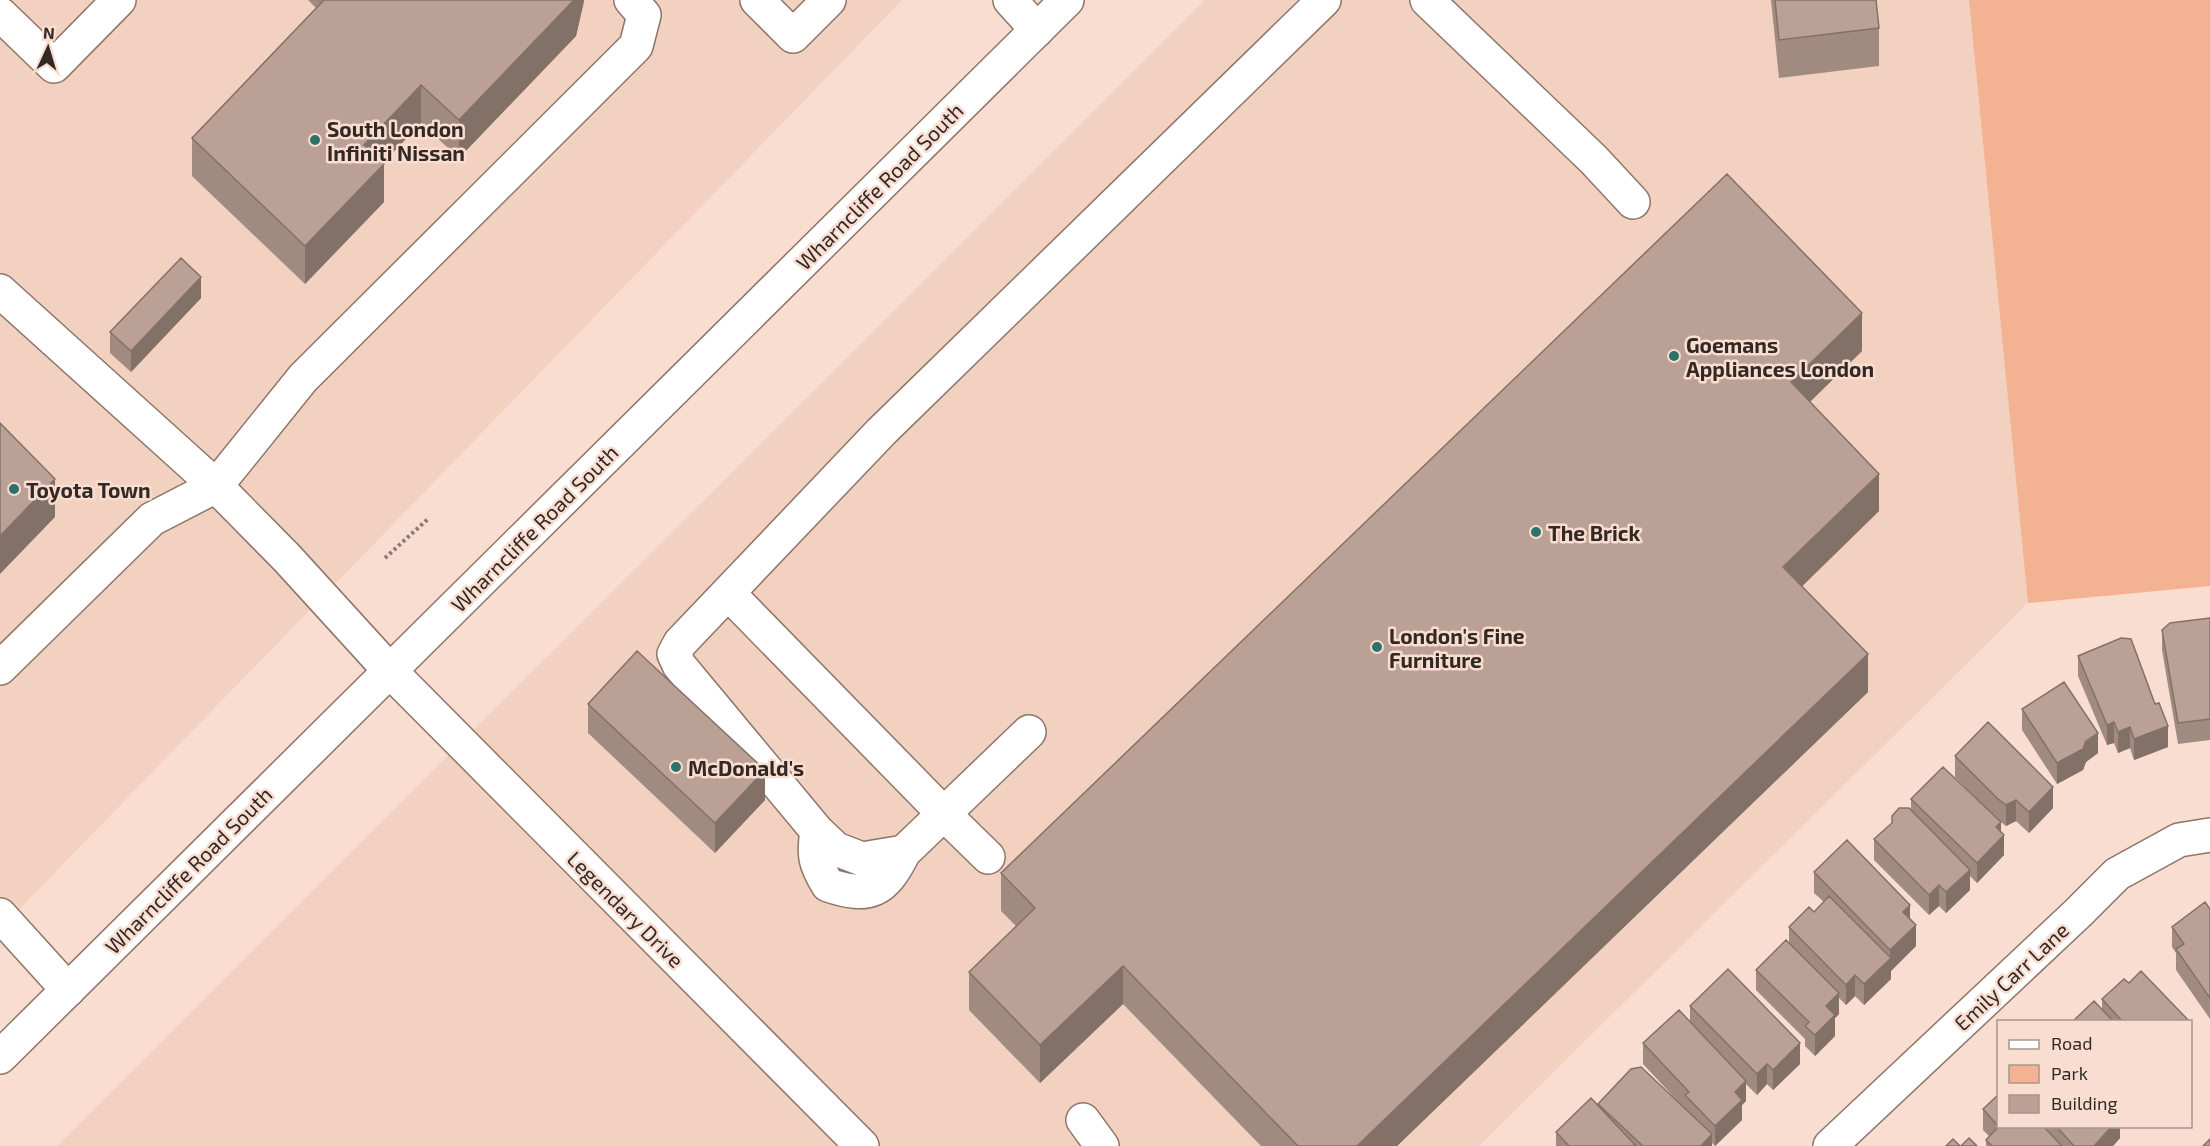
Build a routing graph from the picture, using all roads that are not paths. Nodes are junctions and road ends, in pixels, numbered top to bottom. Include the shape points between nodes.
1 (119, 0) edge
2 (631, 0) edge
3 (757, 0) edge
4 (829, 0) edge
5 (1010, 0) edge
6 (1067, 0) edge
7 (1324, 0) edge
8 (1427, 0) edge
9 (0, 14) edge
10 (1037, 30) junction
11 (1633, 202) dead end
12 (0, 291) edge
13 (216, 486) junction
14 (729, 594) junction
15 (0, 668) edge
16 (390, 671) junction
17 (1029, 732) dead end
18 (944, 814) junction
19 (2210, 834) edge
20 (988, 857) dead end
21 (0, 915) edge
22 (68, 990) junction
23 (0, 1057) edge
24 (1083, 1120) dead end
25 (862, 1146) edge
26 (1102, 1146) edge
27 (1830, 1146) edge

1 - 9 main road via 54,66
2 - 13 main road via 644,15 636,46 303,378
3 - 4 main road via 793,36
5 - 10 main road
6 - 10 main road, Wharncliffe Road South
7 - 14 main road via 881,432
8 - 11 main road
10 - 16 main road, Wharncliffe Road South
12 - 13 main road, Legendary Drive
13 - 15 main road via 152,519
13 - 16 main road, Legendary Drive
14 - 18 main road
14 - 18 main road via 680,643 674,654 679,665 817,831 836,849 862,859 904,852
16 - 22 main road, Wharncliffe Road South
16 - 25 main road, Legendary Drive
17 - 18 main road
18 - 20 main road
19 - 27 main road, Emily Carr Lane via 2179,840 2117,874
21 - 22 main road
22 - 23 main road, Wharncliffe Road South
24 - 26 main road

